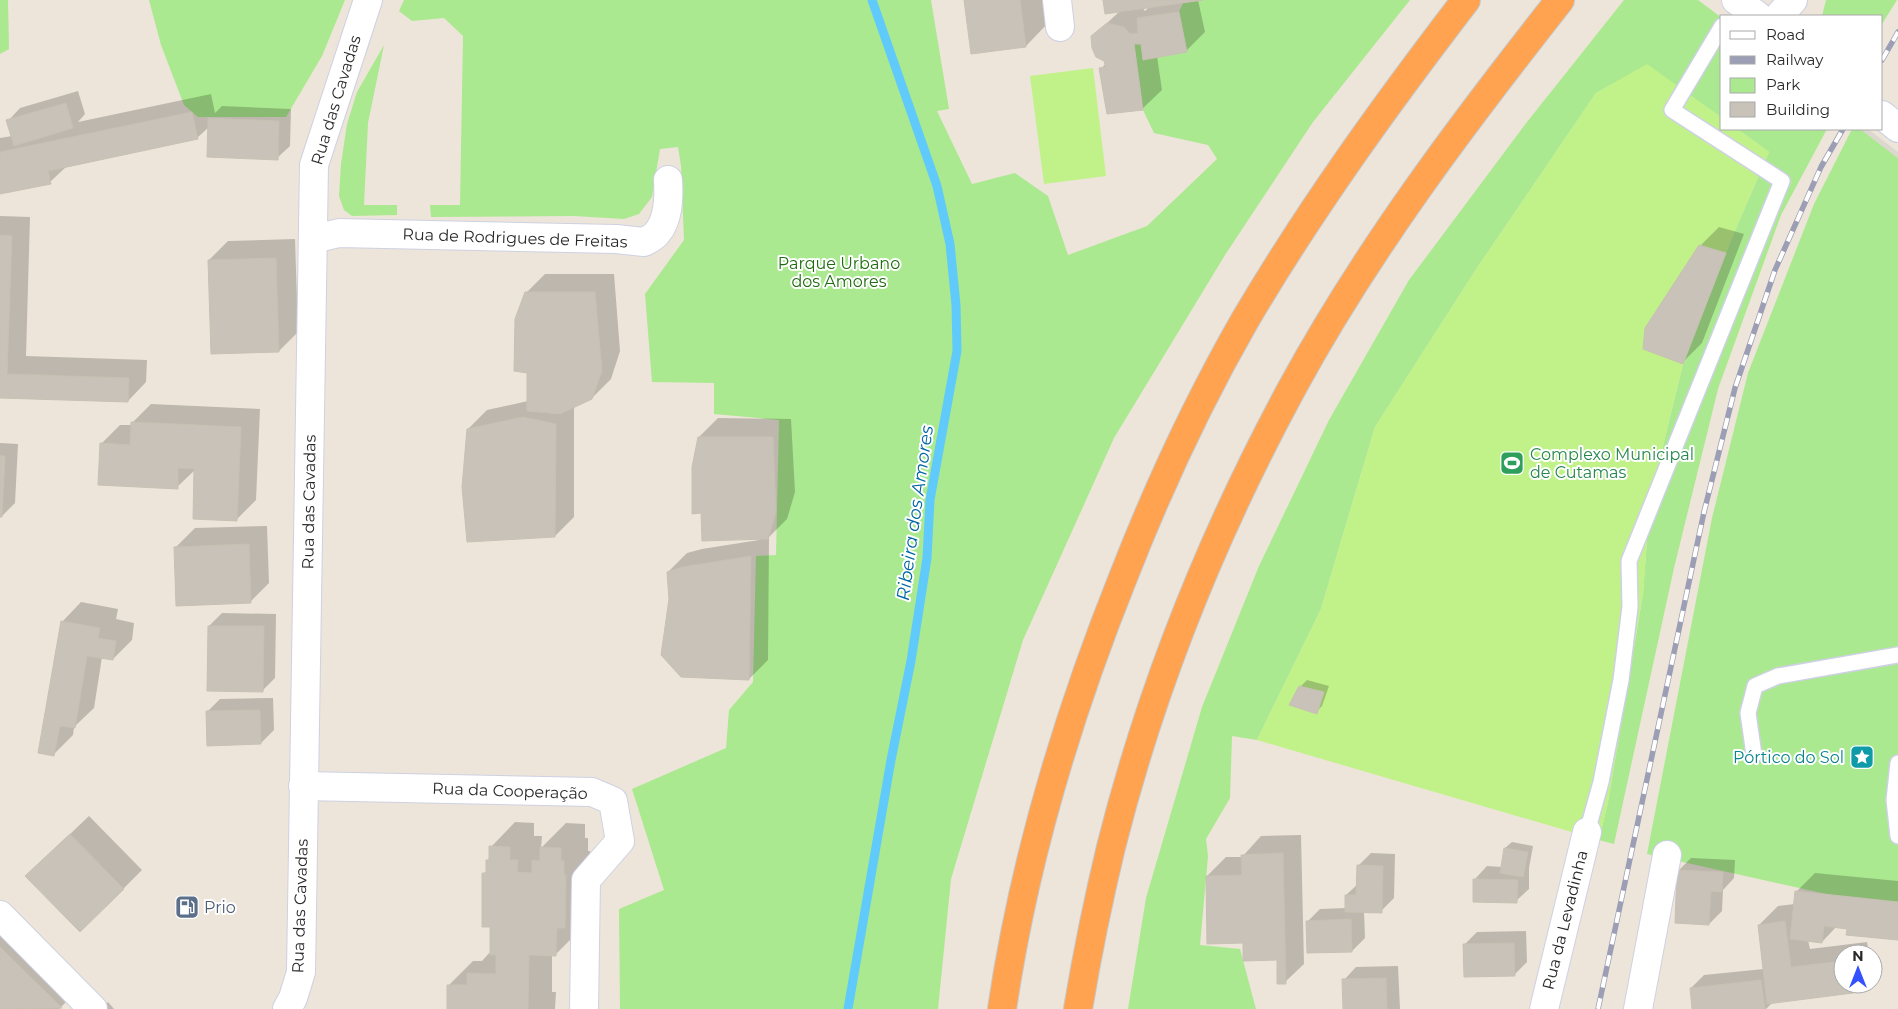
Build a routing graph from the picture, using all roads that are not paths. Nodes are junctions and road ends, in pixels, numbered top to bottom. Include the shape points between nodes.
1 (368, 0) edge
2 (1057, 0) edge
3 (1466, 0) edge
4 (1560, 0) edge
5 (1736, 0) edge
6 (1793, 0) edge
7 (1728, 15) edge
8 (1757, 15) edge
9 (1780, 15) edge
10 (1060, 27) dead end
11 (1720, 29) edge
12 (668, 180) dead end
13 (314, 238) junction
14 (1898, 655) edge
15 (1754, 755) dead end
16 (1898, 763) edge
17 (303, 786) junction
18 (1587, 832) joint
19 (1898, 836) edge
20 (1667, 855) dead end
21 (0, 914) edge
22 (93, 1009) edge
23 (287, 1009) edge
24 (584, 1009) edge
25 (1002, 1009) edge
26 (1078, 1009) edge
27 (1544, 1009) edge
28 (1638, 1009) edge

1 - 13 street, Rua das Cavadas via 314,165
2 - 10 street
3 - 25 highway via 1310,215 1216,374 1166,475 1094,652 1054,775 1037,836
4 - 26 highway via 1389,230 1323,335 1265,439 1188,611 1147,728 1109,854
5 - 7 lane
5 - 8 street
6 - 9 street
11 - 18 lane via 1672,110 1782,181 1629,561 1630,607 1621,680
12 - 13 street, Rua de Rodrigues de Freitas via 669,198 664,219 657,234 644,242 339,233
13 - 17 street, Rua das Cavadas
14 - 15 lane via 1778,676 1755,686 1748,713
16 - 19 lane via 1894,800
17 - 23 street, Rua das Cavadas via 301,972
17 - 24 street, Rua da Cooperação via 592,792 614,801 620,841 586,880
18 - 27 street, Rua da Levadinha
20 - 28 street
21 - 22 street

